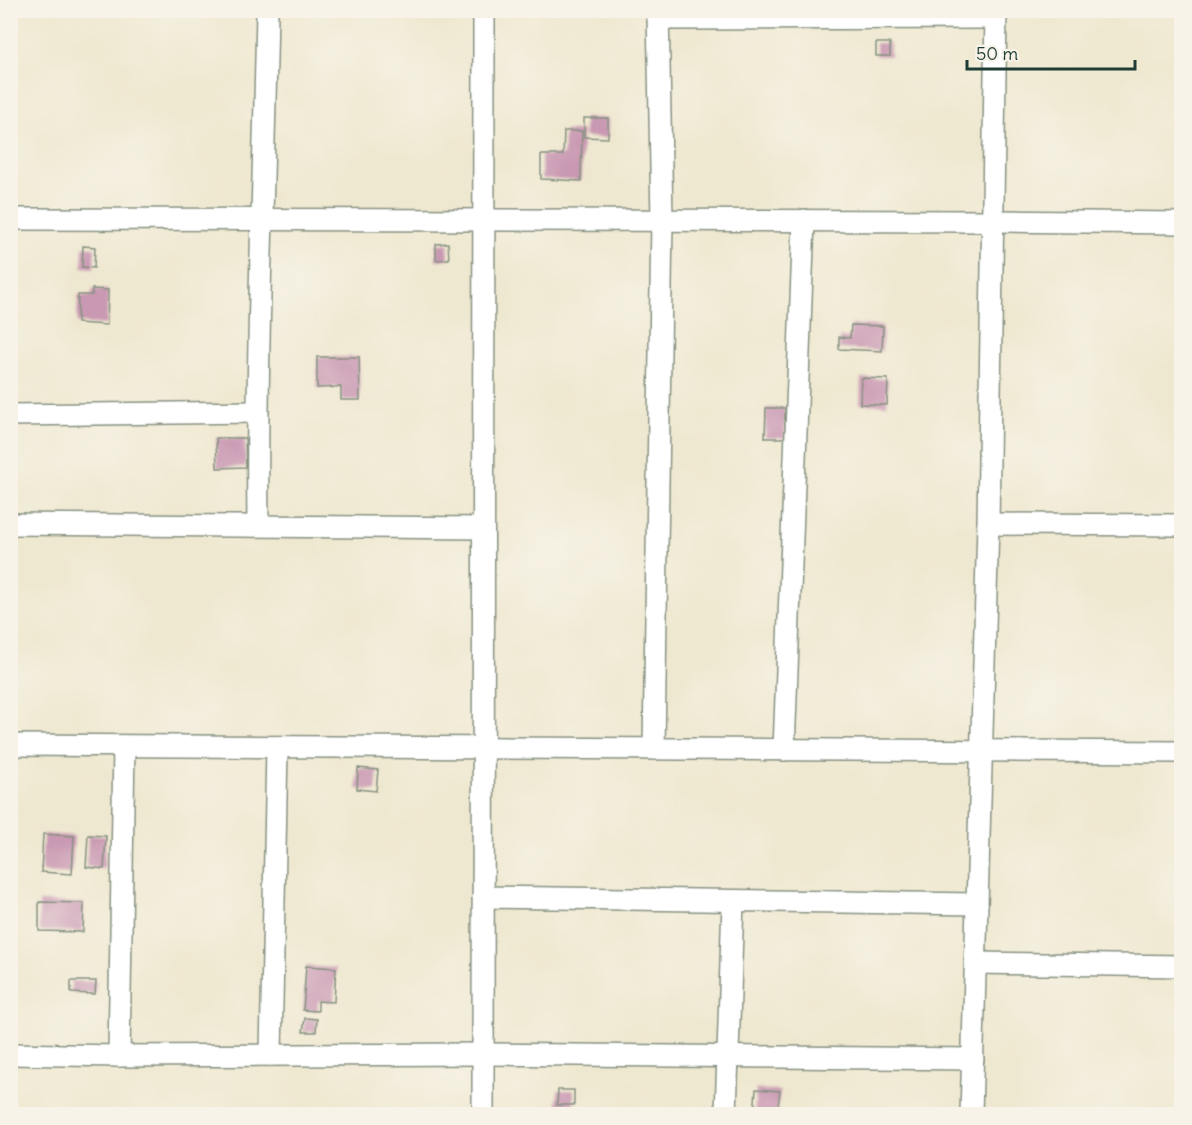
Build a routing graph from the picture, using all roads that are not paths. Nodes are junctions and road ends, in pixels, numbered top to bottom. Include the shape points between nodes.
1 (267, 10) edge
2 (484, 10) edge
3 (995, 14) edge
4 (658, 15) edge
5 (10, 219) edge
6 (263, 219) junction
7 (484, 219) junction
8 (662, 220) junction
9 (804, 220) junction
10 (992, 220) junction
11 (1182, 223) edge
12 (257, 412) junction
13 (10, 415) edge
14 (10, 524) edge
15 (988, 525) junction
16 (1182, 525) edge
17 (258, 526) junction
18 (483, 528) junction
19 (10, 745) edge
20 (124, 746) junction
21 (277, 747) junction
22 (483, 748) junction
23 (654, 749) junction
24 (784, 750) junction
25 (981, 751) junction
26 (1182, 752) edge
27 (483, 897) junction
28 (733, 900) junction
29 (977, 904) junction
30 (975, 963) junction
31 (1182, 966) edge
32 (10, 1054) edge
33 (483, 1054) junction
34 (272, 1055) junction
35 (119, 1056) junction
36 (728, 1057) junction
37 (973, 1059) junction
38 (483, 1114) edge
39 (726, 1114) edge
40 (971, 1114) edge

1 - 6 street
2 - 7 street
3 - 4 street
3 - 10 street
4 - 8 street
5 - 6 street
6 - 7 street
6 - 12 street
7 - 8 street
7 - 18 street
8 - 9 street
8 - 23 street
9 - 10 street
9 - 24 street
10 - 11 street
10 - 15 street
12 - 13 street
12 - 17 street
14 - 17 street
15 - 16 street
15 - 25 street
17 - 18 street
18 - 22 street
19 - 20 street
20 - 21 street
20 - 35 street
21 - 22 street
21 - 34 street
22 - 23 street
22 - 27 street
23 - 24 street
24 - 25 street
25 - 26 street
25 - 29 street
27 - 28 street
27 - 33 street
28 - 29 street
28 - 36 street
29 - 30 street
30 - 31 street
30 - 37 street
32 - 35 street
33 - 34 street
33 - 36 street
33 - 38 street
34 - 35 street
36 - 37 street
36 - 39 street
37 - 40 street

